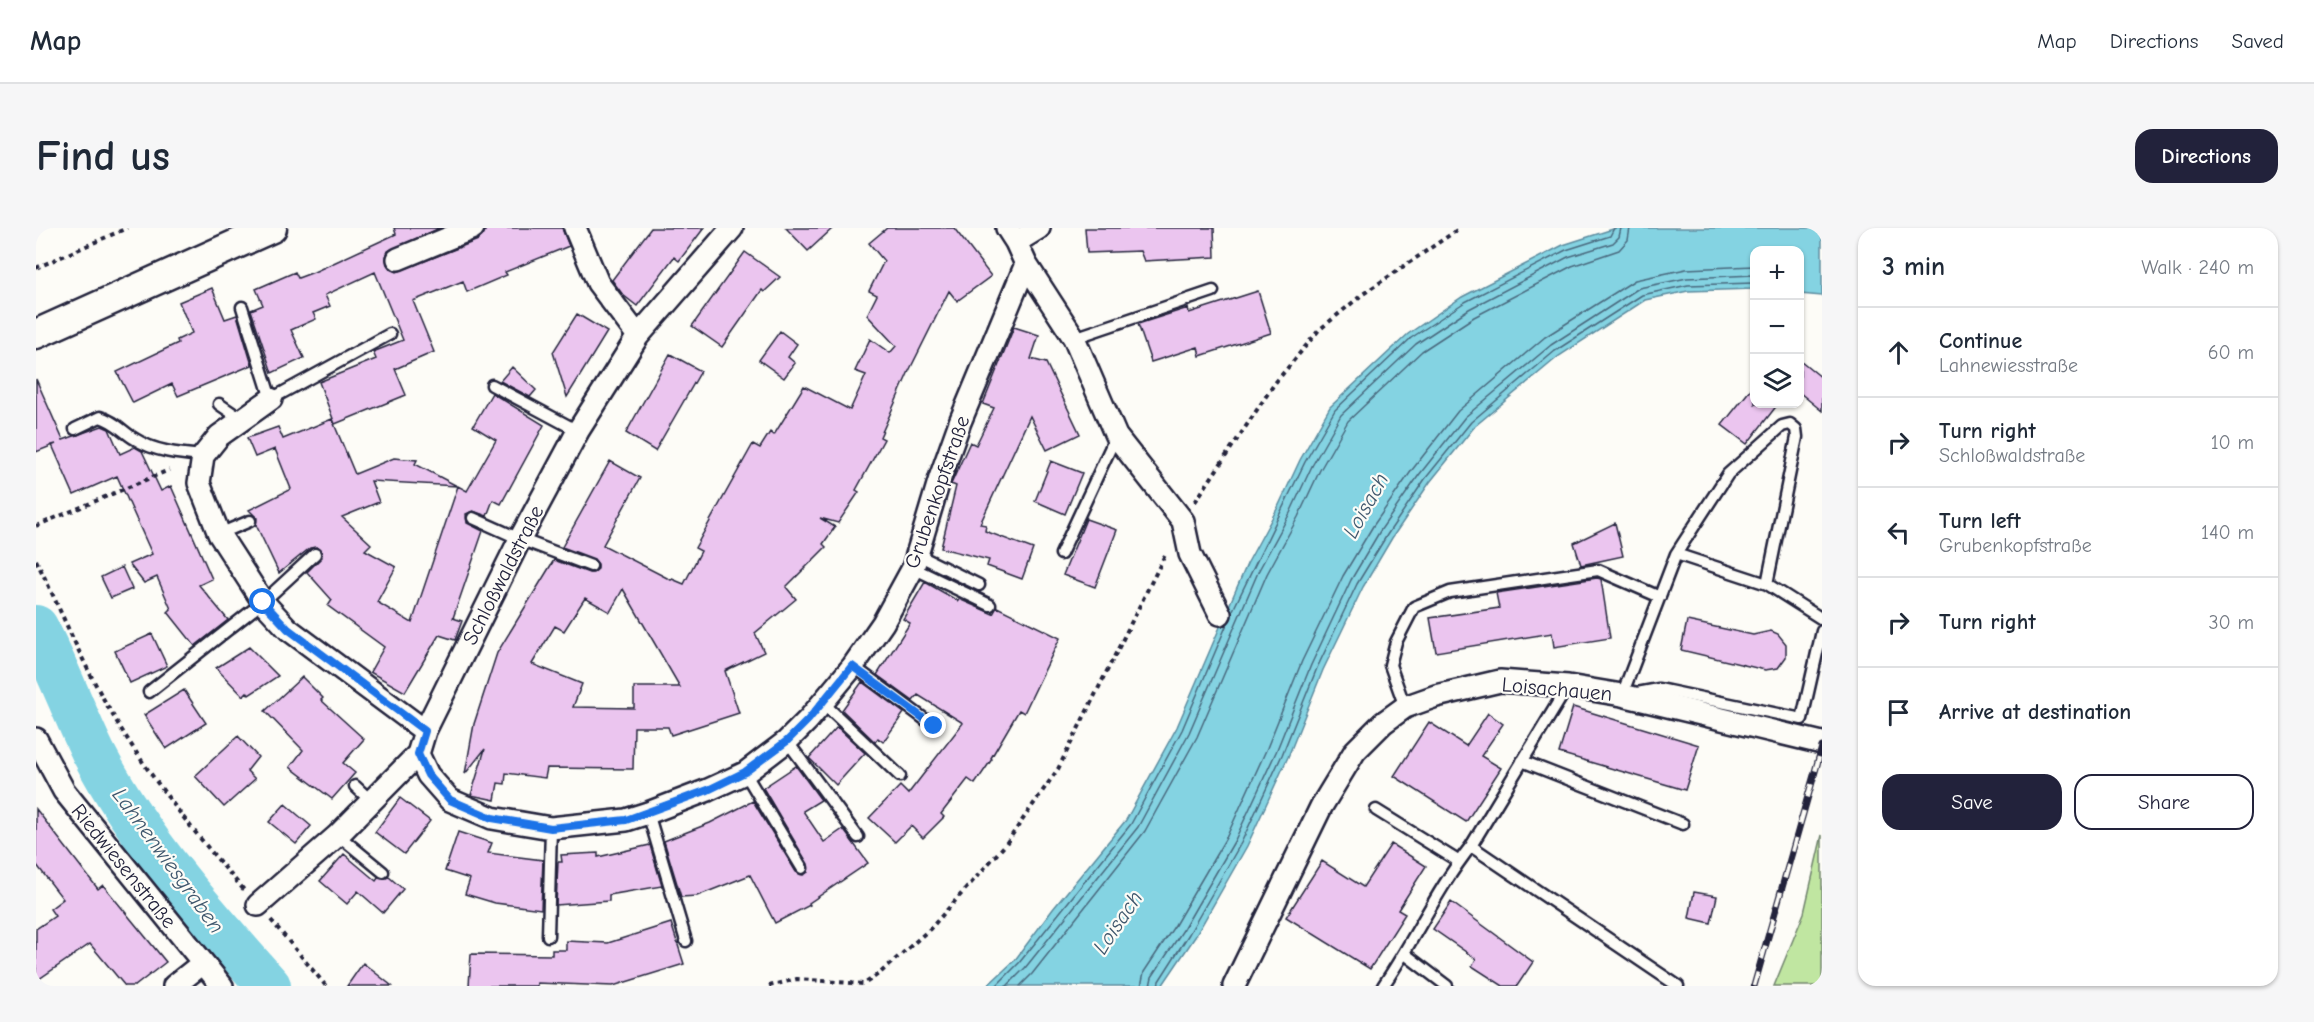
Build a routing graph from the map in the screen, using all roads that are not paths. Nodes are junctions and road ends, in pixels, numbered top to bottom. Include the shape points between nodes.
1 (272, 228) edge
2 (473, 228) edge
3 (575, 228) edge
4 (732, 228) edge
5 (1039, 228) edge
6 (1012, 235) edge
7 (398, 259) dead end
8 (1026, 264) junction
9 (1213, 291) dead end
10 (242, 307) dead end
11 (36, 334) edge
12 (390, 334) dead end
13 (638, 336) junction
14 (1074, 338) junction
15 (492, 385) dead end
16 (271, 399) junction
17 (219, 404) dead end
18 (241, 419) junction
19 (75, 429) dead end
20 (578, 430) junction
21 (1116, 436) junction
22 (203, 456) junction
23 (473, 518) dead end
24 (250, 521) dead end
25 (219, 534) junction
26 (520, 539) junction
27 (315, 554) dead end
28 (1061, 554) dead end
29 (1676, 554) junction
30 (916, 562) junction
31 (591, 566) dead end
32 (1767, 584) junction
33 (979, 585) dead end
34 (1660, 597) junction
35 (263, 602) junction
36 (990, 604) dead end
37 (1220, 614) dead end
38 (1822, 619) edge
39 (1822, 631) edge
40 (852, 666) junction
41 (1568, 686) junction
42 (149, 692) dead end
43 (1622, 695) junction
44 (822, 703) junction
45 (1405, 707) junction
46 (934, 726) dead end
47 (425, 731) junction
48 (36, 739) edge
49 (787, 741) junction
50 (1822, 743) edge
51 (418, 754) junction
52 (1522, 761) junction
53 (745, 772) junction
54 (900, 776) dead end
55 (355, 786) dead end
56 (371, 801) junction
57 (1376, 810) dead end
58 (648, 813) junction
59 (1683, 824) dead end
60 (551, 828) junction
61 (338, 835) junction
62 (858, 837) dead end
63 (1471, 846) junction
64 (1458, 861) junction
65 (802, 868) dead end
66 (383, 872) dead end
67 (258, 905) road end
68 (548, 936) dead end
69 (686, 941) dead end
70 (1405, 954) junction
71 (203, 963) junction
72 (174, 986) edge
73 (222, 986) edge
74 (1234, 986) edge
75 (1383, 986) edge
76 (1447, 986) edge
77 (1678, 986) edge

1 - 11 street
2 - 7 street
3 - 13 street via 598,283
4 - 13 street, Schloßwaldstraße
5 - 6 street
6 - 8 street
8 - 14 street
8 - 30 street, Grubenkopfstraße via 960,422
9 - 14 lane
10 - 16 lane
12 - 16 lane
13 - 20 street, Schloßwaldstraße
14 - 21 street
15 - 20 lane
16 - 18 street
17 - 18 lane
18 - 22 street via 219,436
19 - 22 lane via 100,417 112,420 136,440 159,449
20 - 26 street, Schloßwaldstraße
21 - 28 lane
21 - 37 street via 1183,521 1190,554
22 - 25 street via 199,483
23 - 26 lane
24 - 25 lane
25 - 35 street
26 - 31 lane
26 - 47 street, Schloßwaldstraße
27 - 35 lane
29 - 32 lane
29 - 32 lane via 1728,474 1782,426 1790,424 1797,437
29 - 34 lane
30 - 33 lane
30 - 36 lane
30 - 40 street, Grubenkopfstraße via 883,623
32 - 38 lane
34 - 43 lane
34 - 45 lane via 1598,570 1450,592 1414,607 1396,642 1390,665
35 - 42 lane
35 - 47 street via 288,629
39 - 43 lane via 1803,719 1659,689
40 - 44 street, Grubenkopfstraße
40 - 46 lane
41 - 43 street, Loisachauen
41 - 45 street, Loisachauen via 1500,681
41 - 52 lane
43 - 50 street, Loisachauen
44 - 49 street, Grubenkopfstraße
44 - 54 lane
45 - 74 street, Loisachauen via 1355,751 1321,807
47 - 51 street, Schloßwaldstraße
48 - 71 street, Riedwiesenstraße via 64,791
49 - 53 street, Grubenkopfstraße
49 - 62 lane
51 - 56 street, Schloßwaldstraße
51 - 60 street, Grubenkopfstraße via 428,775 450,800 492,818
52 - 59 lane
52 - 63 lane
53 - 58 street, Grubenkopfstraße
53 - 65 lane
55 - 56 lane
56 - 61 street, Schloßwaldstraße
57 - 64 lane
58 - 60 street, Grubenkopfstraße via 626,820
58 - 69 lane
60 - 68 lane
61 - 66 lane
61 - 67 street, Schloßwaldstraße
63 - 64 lane
63 - 77 lane
64 - 70 lane
70 - 75 lane
70 - 76 lane
71 - 72 street
71 - 73 street, Riedwiesenstraße

